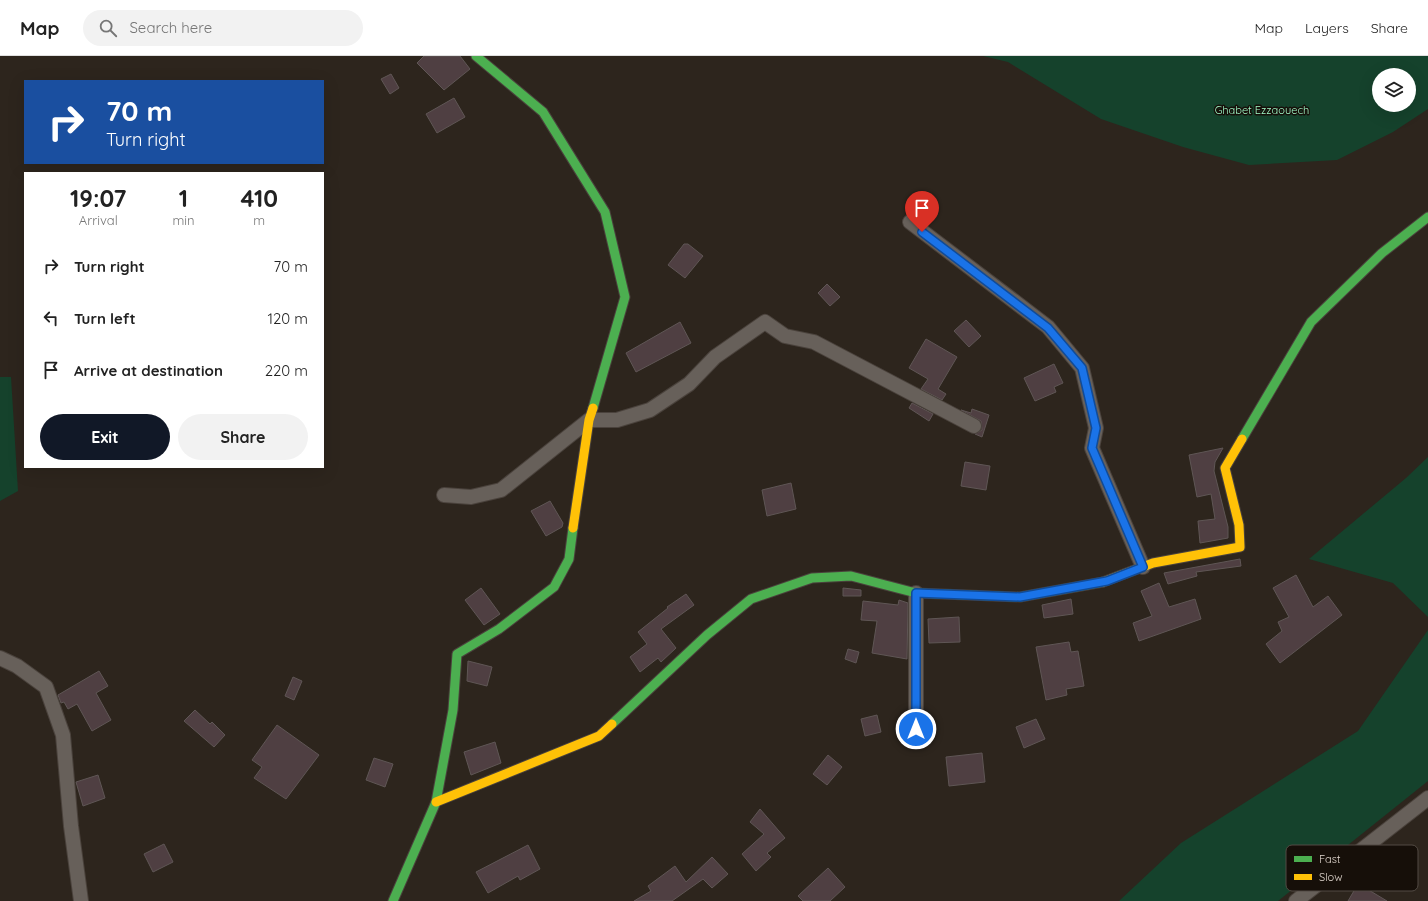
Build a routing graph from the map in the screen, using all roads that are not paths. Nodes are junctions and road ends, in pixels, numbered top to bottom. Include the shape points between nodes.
1 (476, 56) edge
2 (1428, 217) edge
3 (910, 222) dead end
4 (589, 420) junction
5 (974, 426) dead end
6 (444, 495) dead end
7 (1143, 567) junction
8 (916, 593) junction
9 (0, 658) edge
10 (916, 729) dead end
11 (1428, 798) edge
12 (436, 802) junction
13 (1368, 845) edge
14 (1309, 891) edge
15 (81, 901) edge
16 (393, 901) edge
17 (1296, 901) edge

1 - 4 street via 543,112 605,212 625,297
2 - 7 street via 1382,252 1311,322 1225,468 1239,525 1240,546
3 - 7 street via 1048,328 1082,368 1096,428 1092,448
4 - 5 street via 617,420 650,410 689,384 715,357 765,322 785,336 814,342
4 - 6 street via 501,490 471,497
4 - 12 street via 569,559 554,587 499,629 457,654 453,710
7 - 8 street via 1107,581 1020,597
8 - 10 street
8 - 12 street via 851,576 812,578 751,599 707,635 599,736
9 - 15 street via 46,687 63,734
11 - 13 street
12 - 16 street
14 - 17 street

